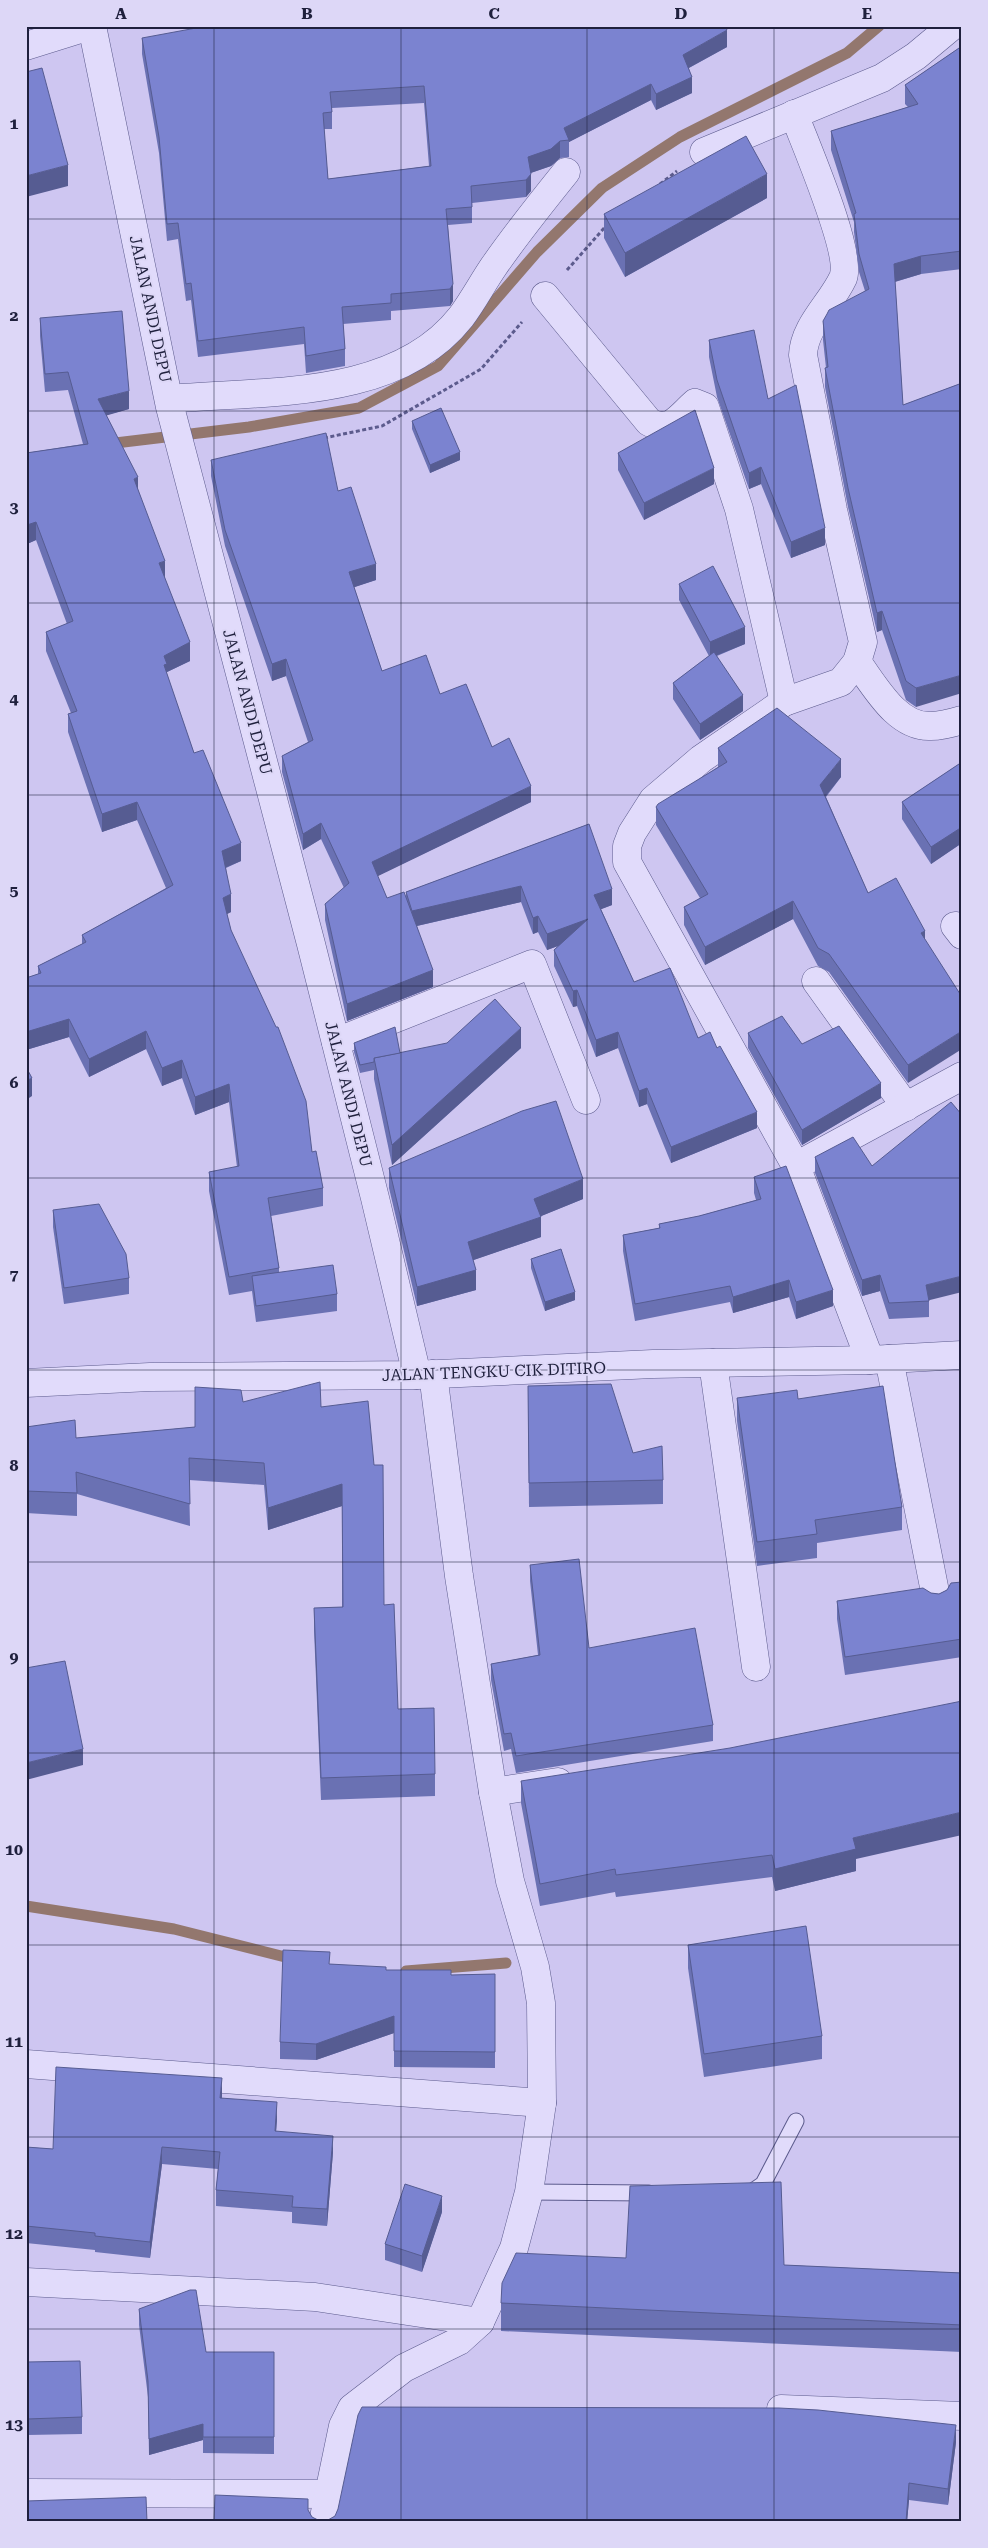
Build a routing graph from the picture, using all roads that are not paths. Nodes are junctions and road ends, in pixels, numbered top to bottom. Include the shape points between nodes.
1 (91, 26) edge
2 (952, 26) edge
3 (26, 46) edge
4 (794, 114) junction
5 (704, 152) dead end
6 (566, 172) dead end
7 (545, 296) dead end
8 (170, 403) junction
9 (857, 662) junction
10 (784, 702) junction
11 (962, 720) edge
12 (816, 981) dead end
13 (336, 1042) junction
14 (962, 1076) edge
15 (586, 1100) dead end
16 (906, 1107) junction
17 (796, 1166) junction
18 (962, 1355) edge
19 (879, 1359) junction
20 (712, 1363) junction
21 (425, 1375) junction
22 (26, 1383) edge
23 (936, 1597) edge
24 (756, 1667) dead end
25 (579, 1779) edge
26 (493, 1792) junction
27 (26, 2064) edge
28 (542, 2103) junction
29 (796, 2121) dead end
30 (529, 2192) junction
31 (668, 2194) edge
32 (728, 2194) edge
33 (26, 2282) edge
34 (480, 2322) junction
35 (352, 2408) junction
36 (392, 2408) edge
37 (755, 2409) edge
38 (962, 2416) edge
39 (26, 2493) edge
40 (328, 2494) junction
41 (323, 2522) edge

1 - 3 street
1 - 8 street, JALAN ANDI DEPU
2 - 4 street via 916,56 882,78
4 - 5 street
4 - 9 street via 834,221 845,270 806,337 803,355 832,510 863,642
6 - 8 street via 526,222 460,318 428,347 402,363 355,381 313,389
7 - 10 street via 649,422 658,427 668,427 695,404 705,407 739,509
8 - 13 street, JALAN ANDI DEPU
9 - 10 street via 841,682
9 - 11 street via 894,711 903,718 930,727
10 - 17 street via 701,759 653,800 632,833 627,846 627,862
12 - 16 street
13 - 15 street via 532,964
13 - 21 street, JALAN ANDI DEPU
14 - 16 street
16 - 17 street
17 - 19 street
18 - 19 street, JALAN TENGKU CIK DITIRO
19 - 20 street, JALAN TENGKU CIK DITIRO
19 - 23 street
20 - 21 street, JALAN TENGKU CIK DITIRO
20 - 24 street
21 - 22 street, JALAN TENGKU CIK DITIRO via 150,1377
21 - 26 street, JALAN ANDI DEPU
25 - 26 street
26 - 28 street, JALAN ANDI DEPU via 510,1882 535,1967 541,2003
27 - 28 street
28 - 30 street, JALAN ANDI DEPU
29 - 32 lane via 762,2184 748,2195
30 - 31 lane
30 - 34 street, JALAN ANDI DEPU via 514,2248
33 - 34 street via 314,2296
34 - 35 street via 460,2341 404,2368
35 - 36 street
35 - 40 street via 343,2426
37 - 38 street
39 - 40 street
40 - 41 street

